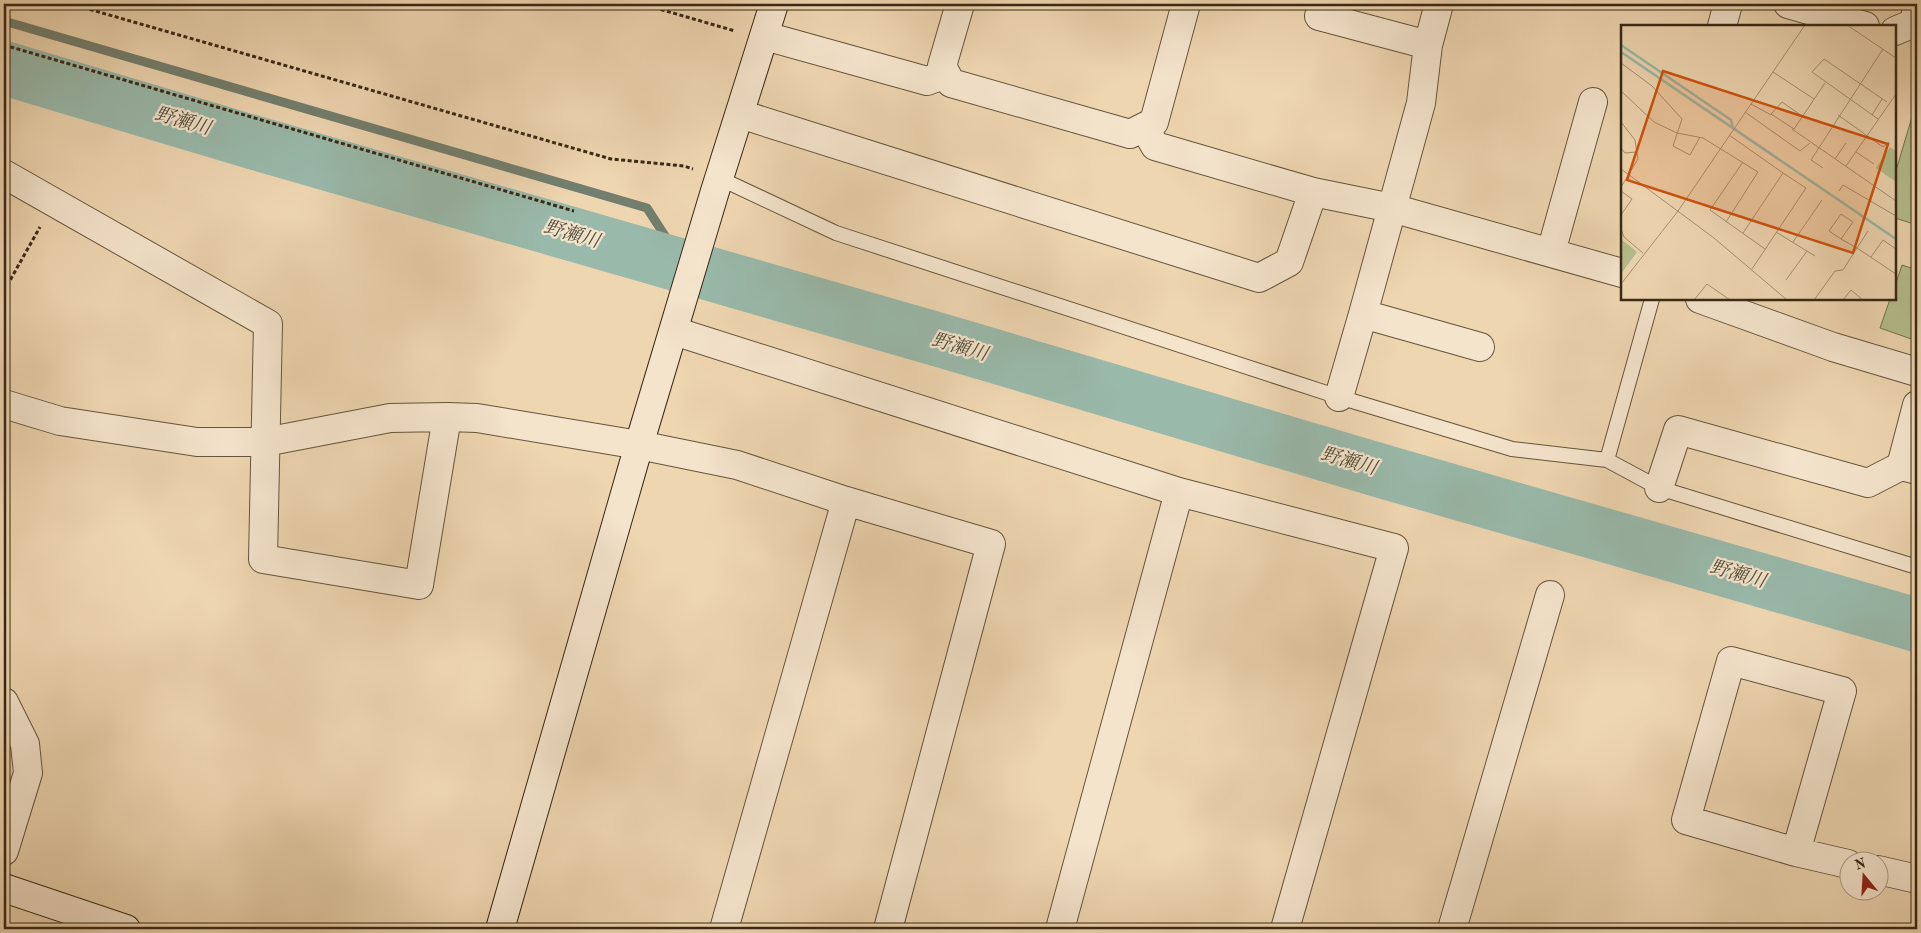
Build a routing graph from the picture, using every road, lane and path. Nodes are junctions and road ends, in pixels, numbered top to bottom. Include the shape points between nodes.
1 (71, 4) edge
2 (642, 4) edge
3 (774, 4) edge
4 (960, 4) edge
5 (1186, 4) edge
6 (1439, 4) edge
7 (1728, 4) edge
8 (1788, 4) edge
9 (1917, 8) edge
10 (1319, 16) dead end
11 (1722, 25) edge
12 (1862, 25) edge
13 (1896, 31) edge
14 (765, 36) junction
15 (4, 45) edge
16 (1428, 45) junction
17 (946, 74) junction
18 (1593, 102) dead end
19 (740, 114) junction
20 (1144, 127) junction
21 (4, 174) edge
22 (717, 184) junction
23 (1313, 192) junction
24 (54, 202) junction
25 (1392, 208) junction
26 (574, 211) dead end
27 (1550, 252) junction
28 (1621, 273) edge
29 (4, 291) edge
30 (1652, 300) edge
31 (1703, 300) edge
32 (1363, 314) junction
33 (674, 331) junction
34 (1480, 347) dead end
35 (1917, 372) edge
36 (1339, 397) junction
37 (4, 404) edge
38 (1917, 405) edge
39 (446, 417) junction
40 (265, 442) junction
41 (639, 445) junction
42 (1607, 460) junction
43 (1909, 468) edge
44 (1659, 488) junction
45 (1179, 492) junction
46 (846, 501) junction
47 (1917, 567) edge
48 (1550, 595) dead end
49 (4, 702) edge
50 (4, 851) edge
51 (1796, 852) junction
52 (1838, 862) edge
53 (1888, 872) edge
54 (1917, 879) edge
55 (4, 888) edge
56 (126, 929) edge
57 (500, 929) edge
58 (724, 929) edge
59 (888, 929) edge
60 (1060, 929) edge
61 (1285, 929) edge
62 (1452, 929) edge

1 - 22 path via 611,159 684,166
2 - 14 path via 740,33
3 - 14 street
4 - 17 street via 942,66
5 - 20 street via 1154,122
6 - 16 street
7 - 11 street
8 - 12 street
9 - 13 street via 1914,23
10 - 16 street
14 - 17 street via 927,81
14 - 19 street
15 - 26 path
16 - 25 street via 1421,103
17 - 20 street via 951,83 1130,134
18 - 27 street
19 - 22 street
19 - 23 street via 1259,278 1289,262
20 - 23 street via 1155,146
21 - 24 street
22 - 33 street
22 - 36 lane via 836,234
23 - 25 street
24 - 29 path
24 - 40 street via 268,324
25 - 27 street
25 - 32 street
27 - 28 street
30 - 42 lane
31 - 35 street via 1833,347
32 - 34 street
32 - 36 street
33 - 41 street
33 - 45 street
36 - 42 lane via 1512,449
37 - 40 street via 60,421 197,442
38 - 43 street
39 - 40 street via 390,418
39 - 40 street via 419,585 263,558
39 - 41 street via 476,418
41 - 46 street via 737,465
41 - 57 street
42 - 44 lane
43 - 44 street via 1868,483 1678,430
44 - 47 lane
45 - 60 street
45 - 61 street via 1394,548
46 - 58 street
46 - 59 street via 991,544
48 - 62 street
49 - 50 street via 25,744 28,773
51 - 51 street via 1842,691 1731,661 1686,820
51 - 52 street
53 - 54 street
55 - 56 street

